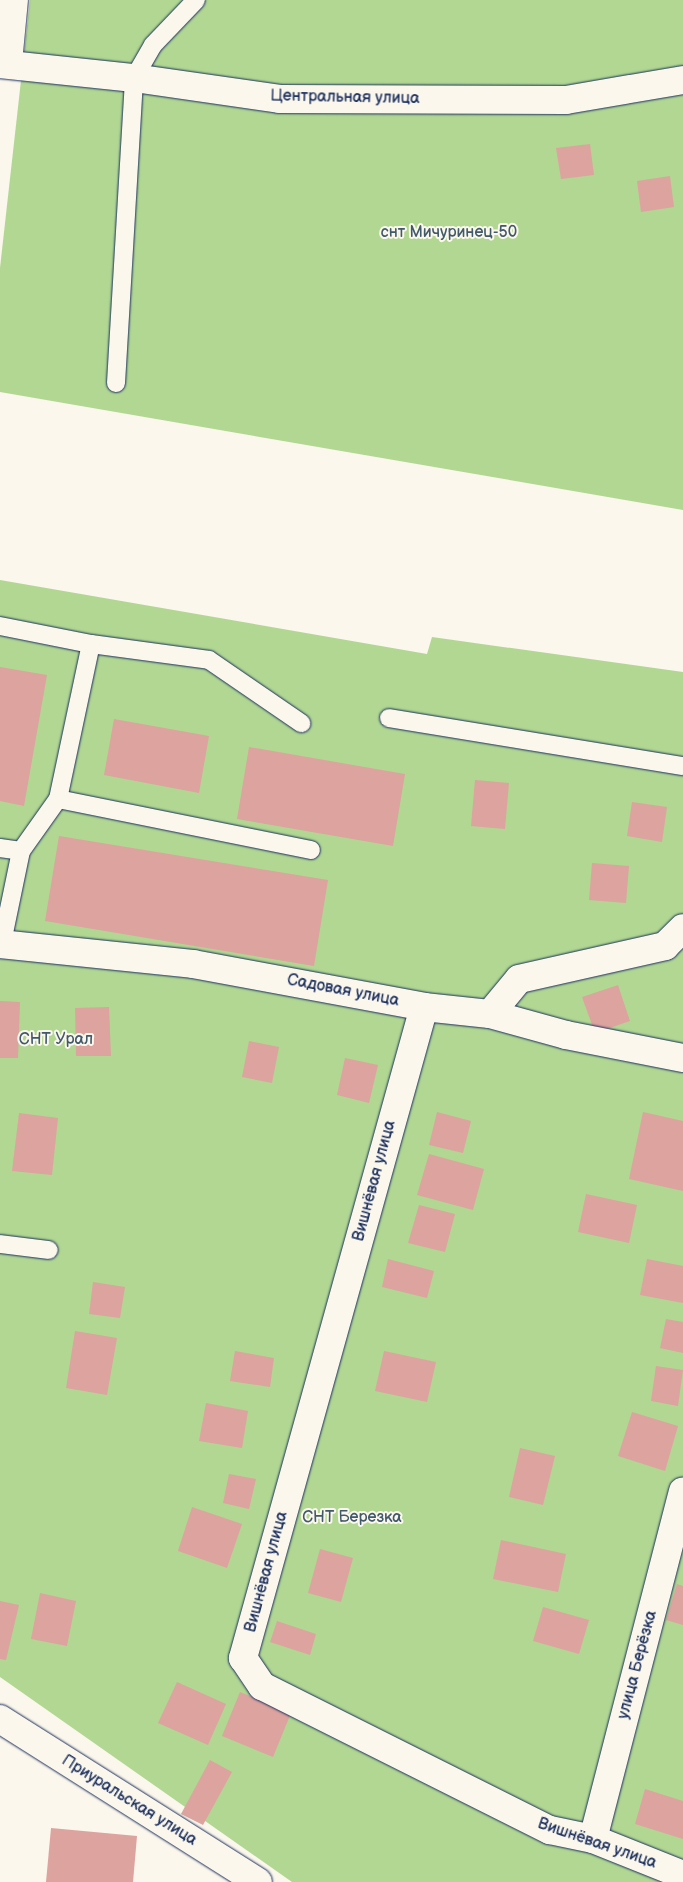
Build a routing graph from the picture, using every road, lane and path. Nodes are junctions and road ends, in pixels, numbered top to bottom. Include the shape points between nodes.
1 (14, 0) edge
2 (196, 0) edge
3 (4, 64) edge
4 (134, 78) junction
5 (683, 80) edge
6 (116, 383) dead end
7 (0, 626) edge
8 (91, 644) junction
9 (389, 718) dead end
10 (300, 723) dead end
11 (683, 766) edge
12 (58, 799) junction
13 (0, 848) edge
14 (311, 850) dead end
15 (21, 851) junction
16 (683, 928) edge
17 (1, 944) edge
18 (424, 1006) junction
19 (490, 1014) junction
20 (683, 1058) edge
21 (0, 1244) edge
22 (49, 1250) dead end
23 (683, 1491) edge
24 (0, 1720) edge
25 (592, 1839) junction
26 (683, 1875) edge
27 (248, 1879) edge

1 - 3 street
2 - 4 lane via 153,45
3 - 4 street, Центральная улица
4 - 5 street, Центральная улица via 279,99 566,100
4 - 6 lane
7 - 8 lane
8 - 10 lane via 209,660
8 - 12 lane
9 - 11 lane
12 - 14 lane
12 - 15 lane
13 - 15 lane
15 - 17 lane
16 - 19 street via 665,946 519,979
17 - 18 street, Садовая улица via 193,964
18 - 19 street, Садовая улица
18 - 25 street, Вишнёвая улица via 243,1658 262,1686 550,1830
19 - 20 street, Садовая улица via 566,1035
21 - 22 lane
23 - 25 street, улица Берёзка
24 - 27 street, Приуральская улица
25 - 26 street, Вишнёвая улица

